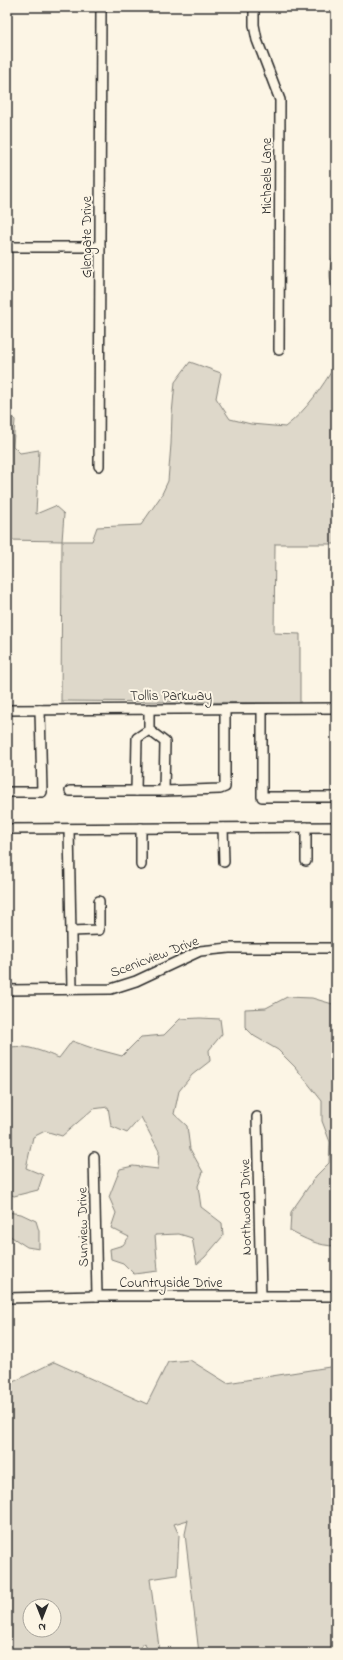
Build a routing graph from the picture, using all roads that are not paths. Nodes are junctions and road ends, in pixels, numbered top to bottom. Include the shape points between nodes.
1 (101, 7) edge
2 (254, 7) edge
3 (7, 247) edge
4 (100, 247) junction
5 (279, 350) dead end
6 (99, 466) dead end
7 (336, 708) edge
8 (149, 709) junction
9 (225, 709) junction
10 (262, 709) junction
11 (7, 710) edge
12 (40, 710) junction
13 (149, 730) junction
14 (70, 791) dead end
15 (136, 791) junction
16 (164, 791) junction
17 (7, 792) edge
18 (336, 797) edge
19 (306, 827) junction
20 (336, 827) edge
21 (141, 828) junction
22 (223, 828) junction
23 (7, 829) edge
24 (69, 829) junction
25 (306, 861) dead end
26 (224, 862) dead end
27 (141, 865) dead end
28 (98, 901) dead end
29 (71, 931) junction
30 (336, 948) edge
31 (72, 989) junction
32 (7, 990) edge
33 (257, 1117) dead end
34 (94, 1157) dead end
35 (97, 1296) junction
36 (261, 1296) junction
37 (336, 1296) edge
38 (7, 1298) edge

1 - 4 street, Glengate Drive
2 - 5 street, Michaels Lane via 257,40 280,100
3 - 4 street
4 - 6 street, Glengate Drive
7 - 10 street, Tollis Parkway
8 - 9 street, Tollis Parkway
8 - 12 street, Tollis Parkway
8 - 13 street
9 - 10 street, Tollis Parkway
9 - 16 street via 225,787
10 - 18 street via 262,798
11 - 12 street, Tollis Parkway
12 - 17 street via 42,792
13 - 15 street via 137,738
13 - 16 street via 164,742
14 - 15 street
15 - 16 street
19 - 20 street
19 - 22 street
19 - 25 street
21 - 22 street
21 - 24 street
21 - 27 street
22 - 26 street
23 - 24 street
24 - 29 street
28 - 29 street via 99,930
29 - 31 street
30 - 31 street, Scenicview Drive via 229,948 200,951 136,981 111,989
31 - 32 street, Scenicview Drive
33 - 36 street, Northwood Drive
34 - 35 street, Sunview Drive
35 - 36 street, Countryside Drive
35 - 38 street, Countryside Drive
36 - 37 street, Countryside Drive

